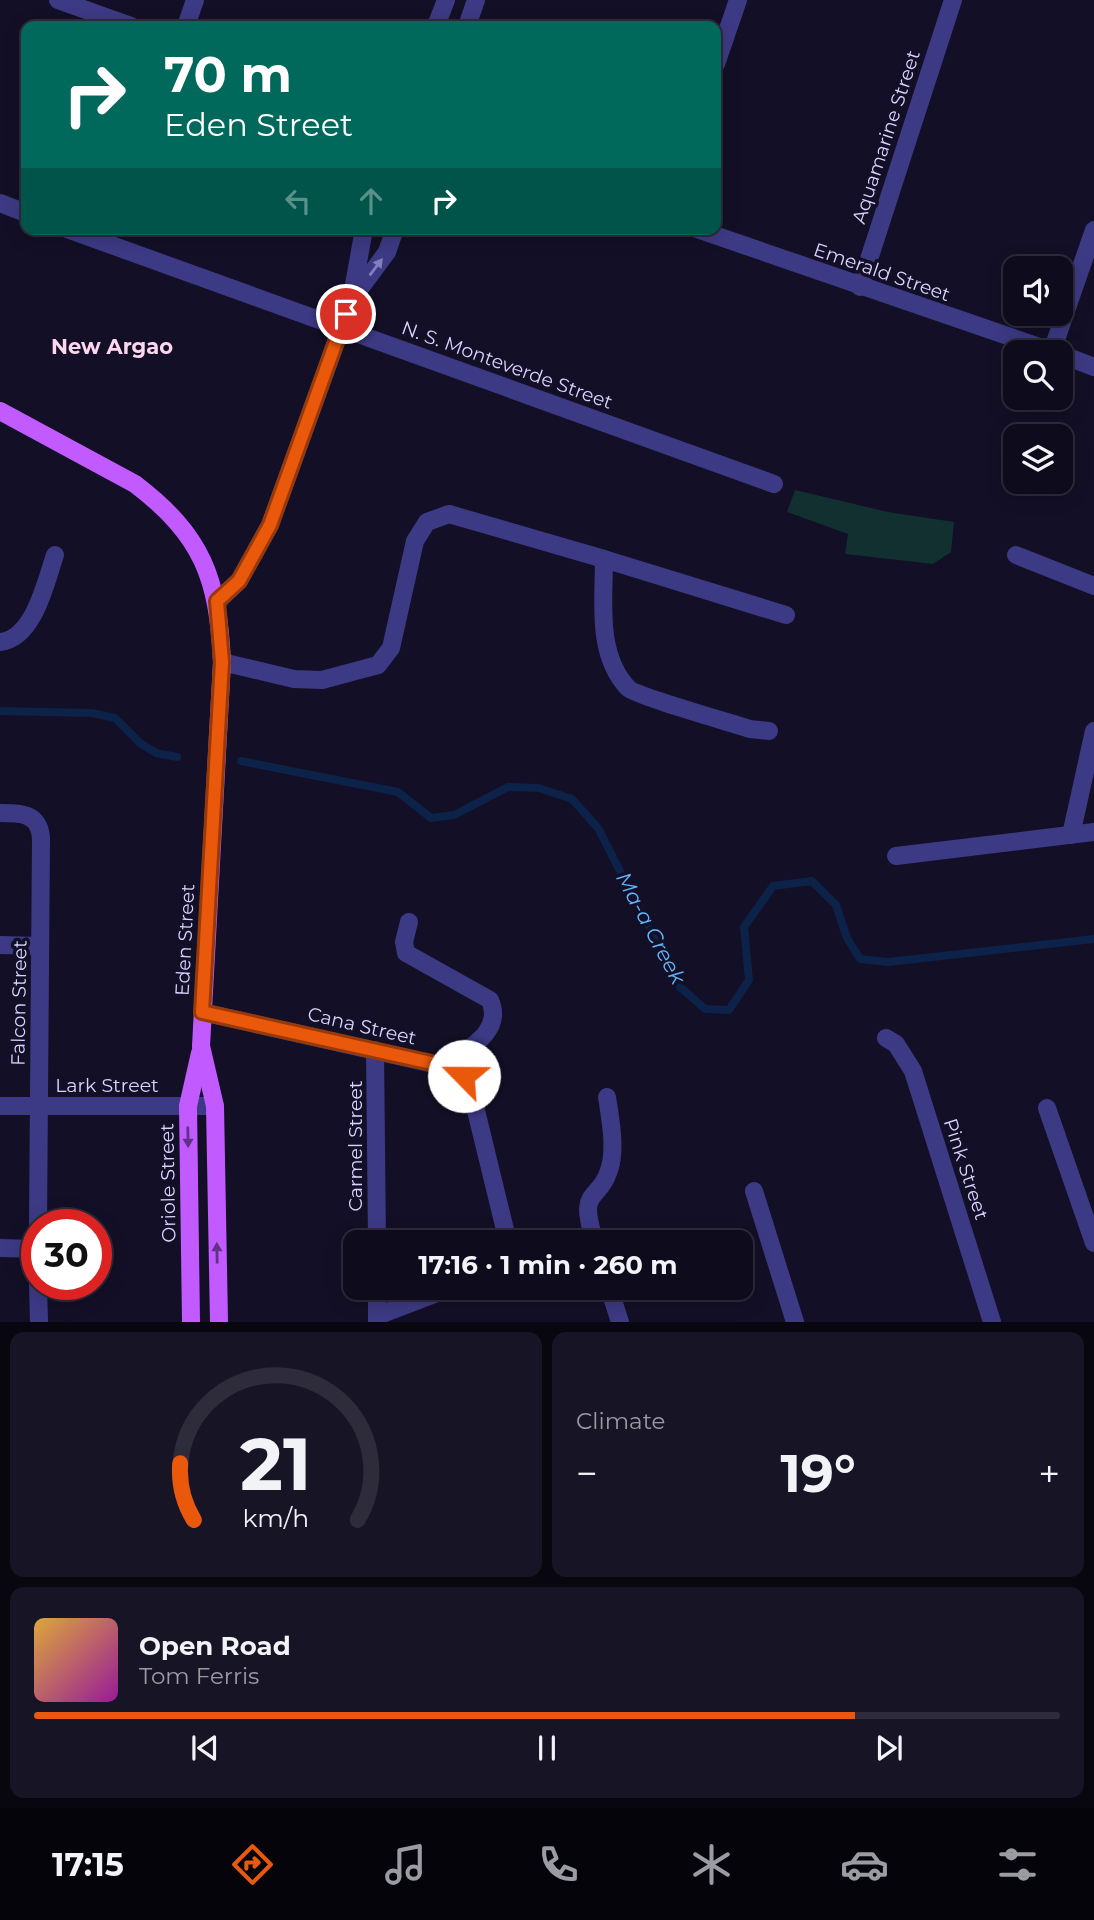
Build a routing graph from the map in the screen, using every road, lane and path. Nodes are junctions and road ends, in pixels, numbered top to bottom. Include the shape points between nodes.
1 (58, 0) edge
2 (195, 0) edge
3 (446, 0) edge
4 (476, 0) edge
5 (737, 0) edge
6 (953, 0) edge
7 (117, 21) edge
8 (188, 21) edge
9 (438, 21) edge
10 (469, 21) edge
11 (721, 49) edge
12 (0, 203) edge
13 (21, 212) edge
14 (1094, 230) edge
15 (84, 235) edge
16 (363, 235) edge
17 (393, 235) edge
18 (714, 235) edge
19 (860, 287) junction
20 (351, 301) junction
21 (341, 327) junction
22 (1020, 340) edge
23 (1060, 340) edge
24 (1073, 359) edge
25 (1094, 367) edge
26 (0, 411) edge
27 (774, 484) dead end
28 (55, 555) dead end
29 (1016, 555) dead end
30 (604, 559) junction
31 (1094, 586) edge
32 (217, 601) junction
33 (786, 615) dead end
34 (0, 642) edge
35 (222, 662) junction
36 (769, 731) dead end
37 (1094, 731) edge
38 (0, 813) edge
39 (1094, 832) edge
40 (1071, 835) junction
41 (896, 856) dead end
42 (409, 922) dead end
43 (0, 945) edge
44 (40, 946) junction
45 (202, 1012) junction
46 (886, 1038) dead end
47 (201, 1046) junction
48 (375, 1050) junction
49 (445, 1066) junction
50 (607, 1097) dead end
51 (0, 1106) edge
52 (39, 1106) junction
53 (188, 1106) junction
54 (215, 1106) junction
55 (1047, 1108) dead end
56 (754, 1192) dead end
57 (38, 1209) edge
58 (377, 1230) edge
59 (505, 1230) edge
60 (591, 1230) edge
61 (1094, 1243) edge
62 (0, 1248) edge
63 (21, 1249) edge
64 (38, 1300) edge
65 (377, 1300) edge
66 (422, 1300) edge
67 (613, 1300) edge
68 (377, 1319) edge
69 (39, 1321) edge
70 (191, 1321) edge
71 (219, 1321) edge
72 (620, 1321) edge
73 (794, 1321) edge
74 (992, 1321) edge

1 - 7 street
2 - 8 street
3 - 9 street
4 - 10 street
5 - 11 street
6 - 19 street, Aquamarine Street
12 - 13 street
14 - 23 street
15 - 21 street, N. S. Monteverde Street
16 - 20 street
20 -> 17 street via 387,252
18 - 19 street, Emerald Street
19 - 22 street, Emerald Street
20 - 21 street
21 - 27 street, N. S. Monteverde Street
21 - 32 street via 270,525 239,581
24 - 25 street, Emerald Street
26 - 32 main road, Eden Street via 135,484 154,499 191,537
28 - 34 street via 37,611 27,625
29 - 31 street
30 - 33 street
30 - 35 street via 449,514 427,522 415,541 391,648 378,665 322,680 294,679
30 - 36 street via 610,661 629,690
32 - 35 main road, Eden Street
35 - 45 main road, Eden Street
37 - 40 street
38 - 44 street, Falcon Street via 29,815 41,828
39 - 40 street
40 - 41 street
42 - 49 street via 406,953 490,1000 494,1010 488,1033
43 - 44 street
44 - 52 street, Falcon Street
45 - 47 main road, Eden Street
45 - 48 street, Cana Street
46 - 74 street, Pink Street via 896,1044 913,1071
47 - 53 main road, Oriole Street
47 - 54 main road, Eden Street
48 - 49 street, Cana Street
48 - 58 street, Carmel Street
49 - 59 street, Cana Street via 464,1076 471,1090
50 - 60 street via 612,1159 607,1179 588,1198
51 - 52 street, Lark Street
52 - 53 street, Lark Street
52 - 57 street, Falcon Street
53 - 54 street, Lark Street
53 -> 70 main road, Oriole Street
71 -> 54 main road, Eden Street
55 - 61 street
56 - 73 street
62 - 63 street
64 - 69 street
65 - 68 street
66 - 68 street
67 - 72 street

